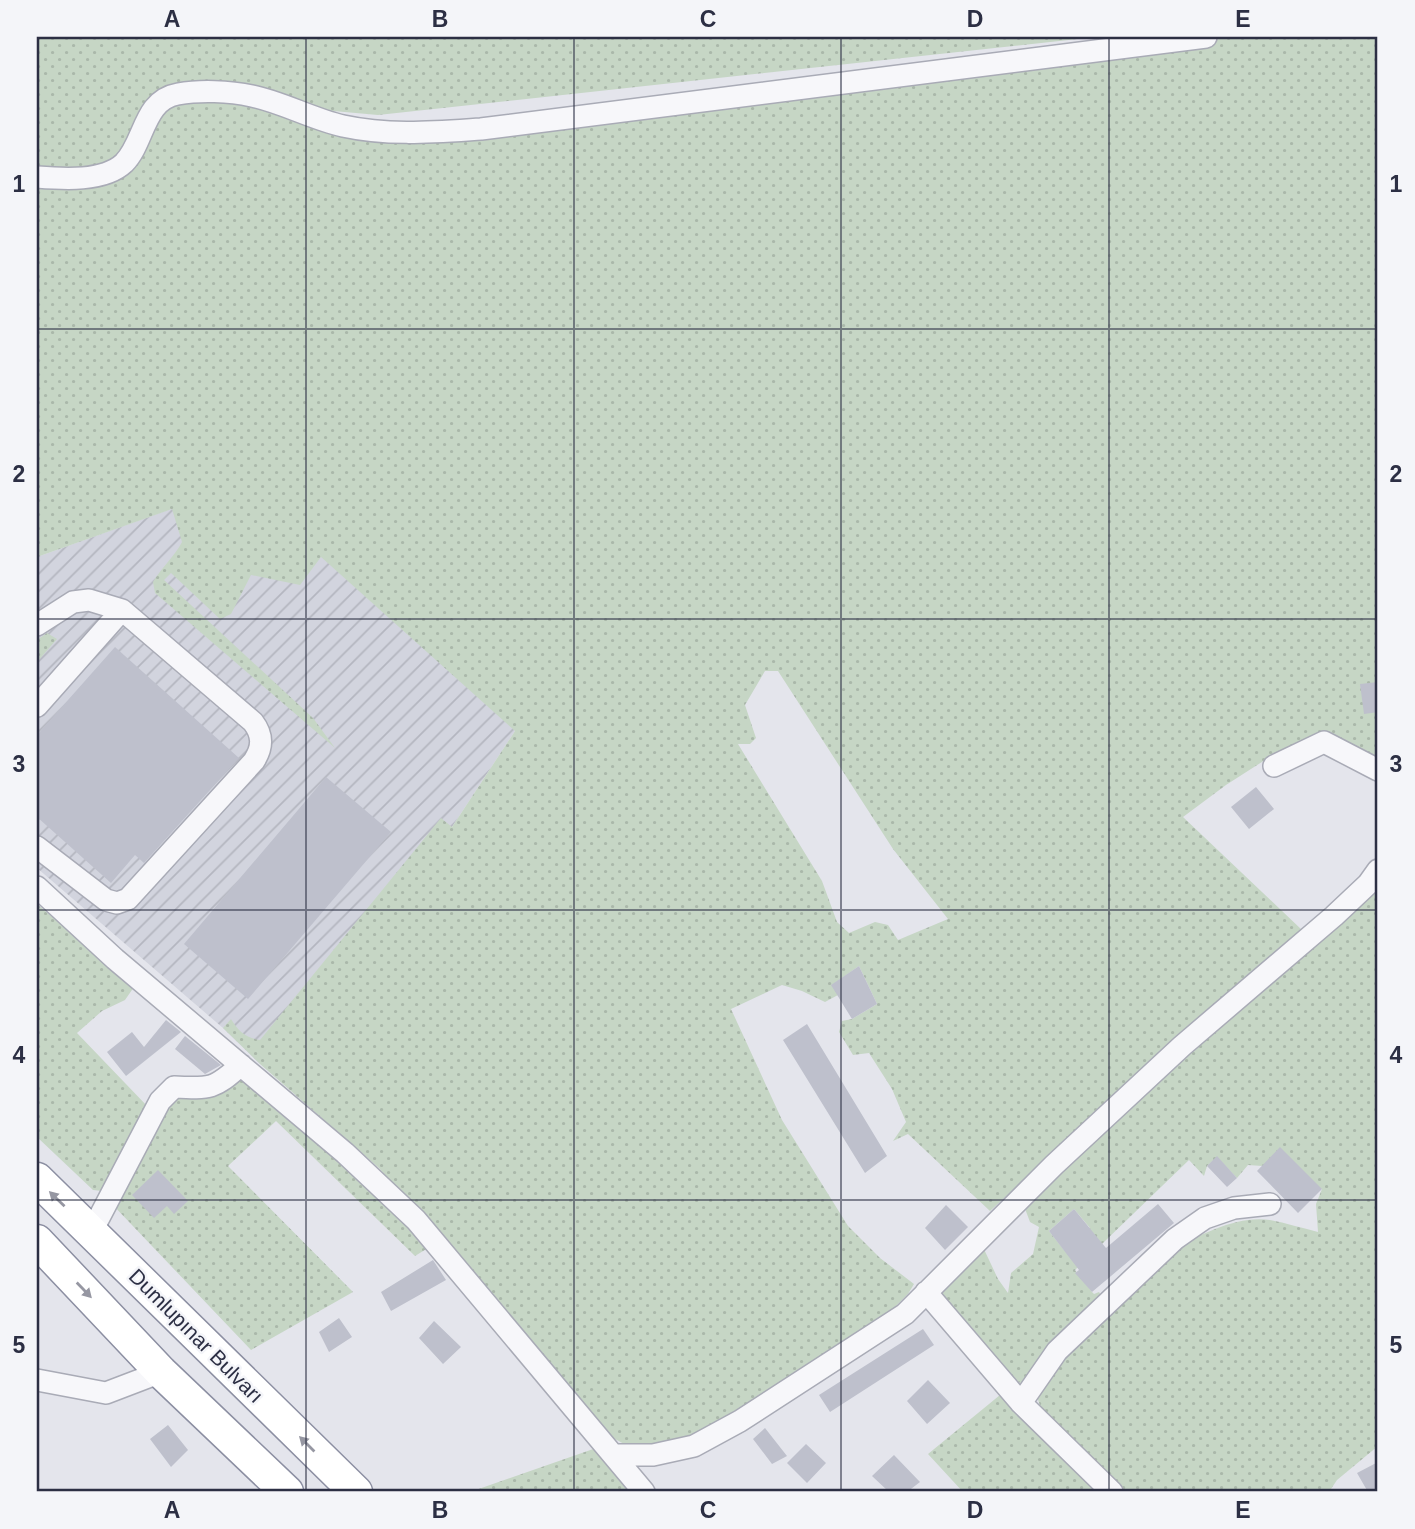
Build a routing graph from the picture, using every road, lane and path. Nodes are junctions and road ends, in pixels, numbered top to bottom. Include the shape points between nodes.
1 (1206, 37) edge
2 (37, 177) edge
3 (122, 610) junction
4 (37, 625) edge
5 (37, 706) edge
6 (1274, 766) dead end
7 (1378, 770) edge
8 (37, 847) edge
9 (1378, 870) edge
10 (37, 887) edge
11 (242, 1065) junction
12 (37, 1179) edge
13 (1270, 1204) dead end
14 (91, 1233) junction
15 (37, 1241) edge
16 (926, 1292) junction
17 (161, 1371) junction
18 (37, 1380) edge
19 (1021, 1403) junction
20 (615, 1455) junction
21 (287, 1492) edge
22 (356, 1492) edge
23 (644, 1492) edge
24 (1112, 1492) edge

1 - 2 street via 415,134 344,126 252,96 188,93 160,102 123,164 85,177
3 - 4 street via 89,600 73,602
3 - 5 street
3 - 8 street via 253,722 262,740 260,752 128,899 117,904
6 - 7 street via 1324,742
9 - 16 street via 1334,916 1182,1046 1054,1165
10 - 11 street
11 - 14 street via 217,1086 174,1087 160,1101
11 - 20 street via 416,1220
14 -> 12 highway, Dumlupınar Bulvarı
13 - 19 street via 1234,1208 1205,1218 1175,1239 1057,1351
22 -> 14 highway, Dumlupınar Bulvarı
15 -> 17 highway
16 - 19 street
16 - 20 street via 877,1333 694,1446 653,1455
17 - 18 street via 106,1393
17 - 21 highway
19 - 24 street
20 - 23 street

